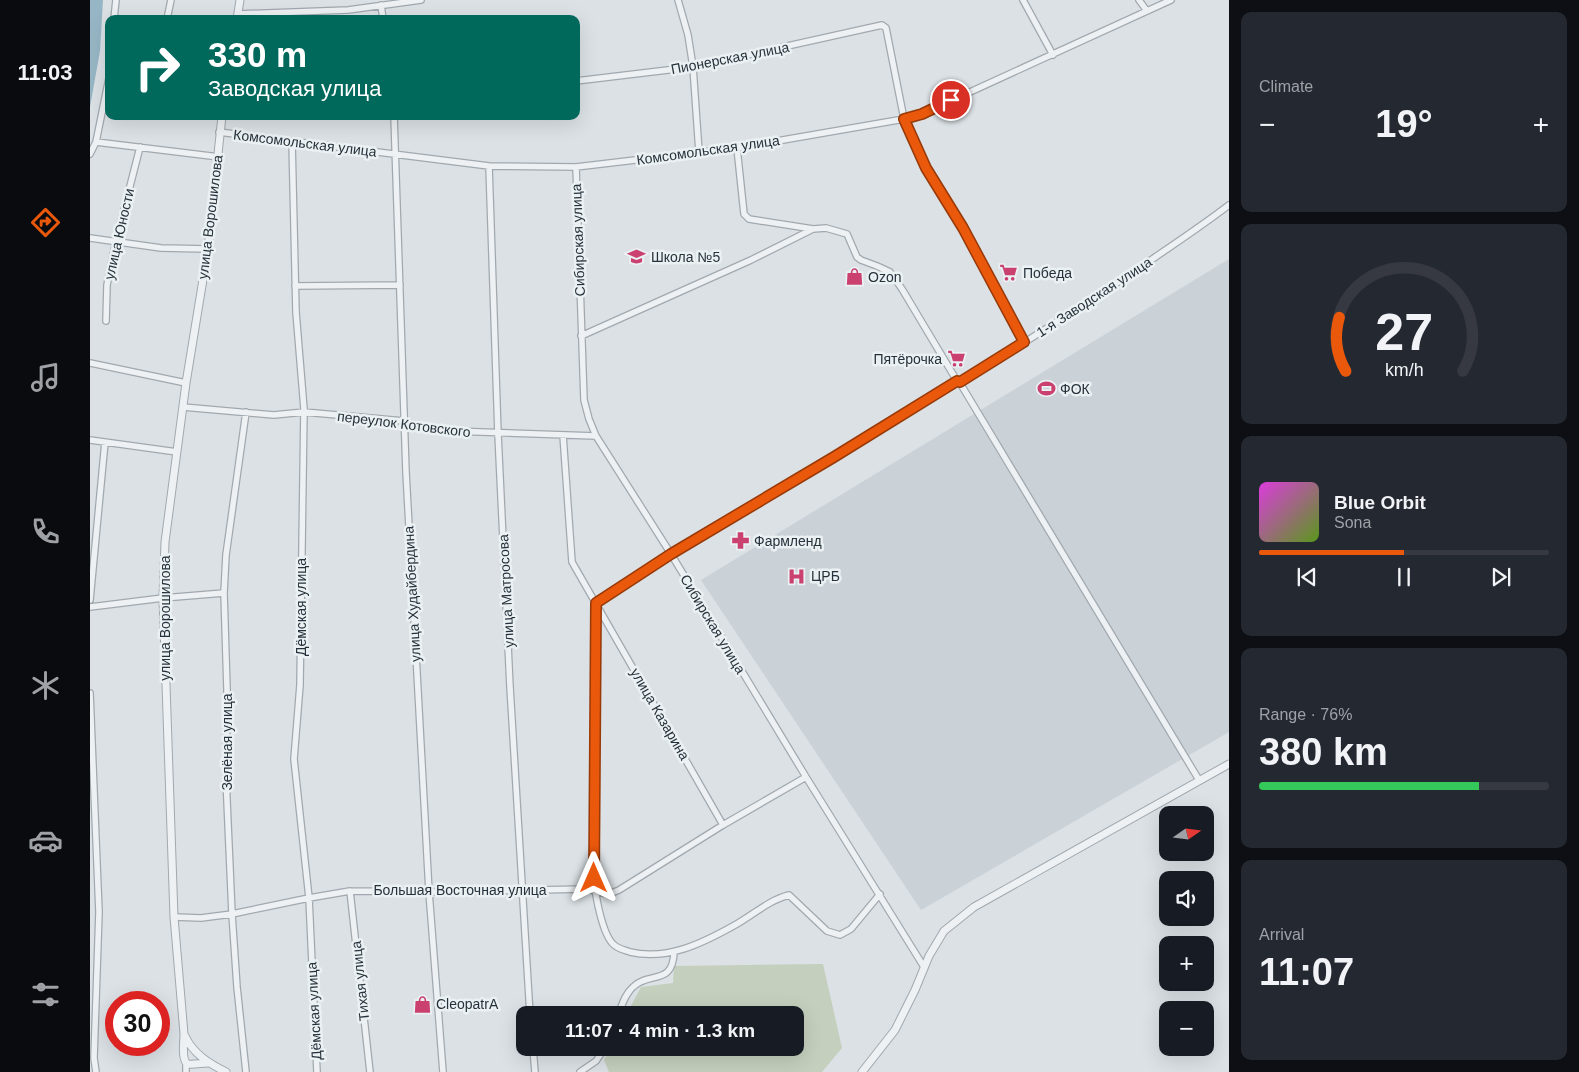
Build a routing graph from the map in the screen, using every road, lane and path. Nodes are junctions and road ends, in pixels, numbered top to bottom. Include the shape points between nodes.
1 (116, 0) edge
2 (171, 0) edge
3 (240, 0) edge
4 (421, 0) edge
5 (678, 0) edge
6 (1023, 0) edge
7 (1139, 0) edge
8 (1171, 0) edge
9 (381, 5) junction
10 (1146, 11) junction
11 (114, 15) edge
12 (168, 15) edge
13 (238, 15) edge
14 (256, 15) edge
15 (382, 15) edge
16 (1053, 54) junction
17 (693, 67) junction
18 (580, 81) edge
19 (105, 99) edge
20 (904, 119) junction
21 (221, 120) edge
22 (394, 120) edge
23 (219, 132) junction
24 (292, 141) junction
25 (96, 142) junction
26 (140, 148) junction
27 (737, 148) junction
28 (699, 152) junction
29 (90, 154) edge
30 (396, 154) junction
31 (219, 157) junction
32 (489, 166) junction
33 (576, 167) junction
34 (1229, 205) edge
35 (813, 229) junction
36 (90, 238) edge
37 (116, 241) junction
38 (208, 249) junction
39 (400, 285) junction
40 (295, 286) junction
41 (106, 321) dead end
42 (581, 336) junction
43 (1024, 342) junction
44 (90, 363) edge
45 (958, 382) junction
46 (186, 383) junction
47 (183, 406) junction
48 (246, 412) junction
49 (304, 412) junction
50 (404, 421) junction
51 (498, 434) junction
52 (563, 435) junction
53 (596, 436) junction
54 (90, 440) edge
55 (105, 442) junction
56 (177, 452) junction
57 (671, 554) junction
58 (224, 593) junction
59 (163, 598) junction
60 (90, 600) edge
61 (596, 603) junction
62 (90, 607) edge
63 (90, 693) edge
64 (1229, 764) edge
65 (806, 777) junction
66 (1199, 780) junction
67 (723, 825) junction
68 (523, 890) junction
69 (350, 891) junction
70 (595, 891) junction
71 (429, 892) junction
72 (880, 894) junction
73 (309, 898) junction
74 (232, 914) junction
75 (174, 918) junction
76 (674, 952) junction
77 (924, 967) junction
78 (529, 1006) edge
79 (622, 1006) edge
80 (184, 1034) junction
81 (195, 1051) junction
82 (184, 1052) junction
83 (534, 1056) edge
84 (600, 1056) edge
85 (186, 1063) junction
86 (195, 1063) junction
87 (208, 1063) junction
88 (96, 1072) edge
89 (186, 1072) edge
90 (226, 1072) edge
91 (246, 1072) edge
92 (317, 1072) edge
93 (370, 1072) edge
94 (443, 1072) edge
95 (536, 1072) edge
96 (580, 1072) edge
97 (862, 1072) edge

1 - 11 street
2 - 12 street
3 - 13 street
4 - 9 street
5 - 17 street
6 - 16 street
7 - 10 street
8 - 10 street, Комсомольская улица
9 - 14 street
9 - 15 street
10 - 16 street, Комсомольская улица
16 - 20 street, Комсомольская улица via 922,114
17 - 18 street, Пионерская улица
17 - 20 street, Пионерская улица via 882,25 886,28
17 - 28 street
19 - 25 street
20 - 27 street, Комсомольская улица
20 - 43 street via 926,168 963,228
21 - 23 street, улица Ворошилова
22 - 30 street, улица Худайбердина
23 - 24 street, Комсомольская улица
23 - 31 street, улица Ворошилова
24 - 30 street, Комсомольская улица
24 - 40 street, Дёмская улица
25 - 26 street
25 - 29 street
26 - 31 street
26 - 37 street, улица Юности
27 - 28 street, Комсомольская улица
27 - 35 street via 744,214 749,219
28 - 33 street, Комсомольская улица
30 - 32 street, Комсомольская улица
30 - 39 street, улица Худайбердина
31 - 38 street, улица Ворошилова
32 - 33 street, Комсомольская улица
32 - 51 street, улица Матросова
33 - 42 street, Сибирская улица
34 - 43 street, 1-я Заводская улица
35 - 42 street
35 - 45 street via 826,228 847,234 857,257 890,272
36 - 37 street
37 - 38 street via 161,248
37 - 41 street, улица Юности via 106,285
38 - 46 street, улица Ворошилова
39 - 40 street
39 - 50 street, улица Худайбердина
40 - 49 street, Дёмская улица
42 - 53 street, Сибирская улица via 584,400
43 - 45 street, 1-я Заводская улица
44 - 46 street
45 - 57 street, 1-я Заводская улица
45 - 66 street
46 - 47 street, улица Ворошилова
47 - 48 street, переулок Котовского
47 - 56 street, улица Ворошилова
48 - 49 street, переулок Котовского via 274,415
48 - 58 street, Зелёная улица via 226,555
49 - 50 street, переулок Котовского
49 - 73 street, Дёмская улица via 300,685 294,759
50 - 51 street, переулок Котовского via 426,429
50 - 71 street, улица Худайбердина
51 - 52 street, переулок Котовского
51 - 68 street, улица Матросова
52 - 53 street, переулок Котовского
52 - 61 street, улица Казарина via 572,562
53 - 57 street, Сибирская улица
54 - 55 street
55 - 56 street
55 - 60 street
56 - 59 street, улица Ворошилова via 165,542
57 - 61 street, 1-я Заводская улица
57 - 65 street, Сибирская улица
58 - 59 street
58 - 74 street, Зелёная улица via 226,778
59 - 62 street
59 - 75 street, улица Ворошилова
61 - 67 street, улица Казарина
61 - 70 street
63 - 88 street via 98,912
64 - 66 street
65 - 67 street, Большая Восточная улица
65 - 72 street, Сибирская улица
66 - 77 street via 974,907 944,931
67 - 70 street, Большая Восточная улица via 619,890 609,894
68 - 70 street, Большая Восточная улица
68 - 71 street, Большая Восточная улица
68 - 78 street, улица Матросова
69 - 71 street, Большая Восточная улица
69 - 73 street, Большая Восточная улица
69 - 93 street, Тихая улица
70 - 76 street via 603,924 612,943 621,950 638,954
71 - 94 street, улица Худайбердина
72 - 76 street via 851,929 840,935 827,931 789,895 778,898 736,925
72 - 77 street, Сибирская улица
73 - 74 street, Большая Восточная улица
73 - 92 street, Дёмская улица
74 - 75 street, Большая Восточная улица
74 - 91 street, Зелёная улица
75 - 80 street, улица Ворошилова
76 - 79 street via 674,963 667,973 642,980 632,987
77 - 97 street via 895,1030
80 - 81 street, улица Ворошилова
80 - 82 street, улица Ворошилова
81 - 82 street
81 - 86 street via 198,1058
81 - 87 street, улица Ворошилова
82 - 85 street
83 - 95 street
84 - 96 street
85 - 86 street
85 - 89 street
86 - 87 street, улица Ворошилова
87 - 90 street, улица Ворошилова

